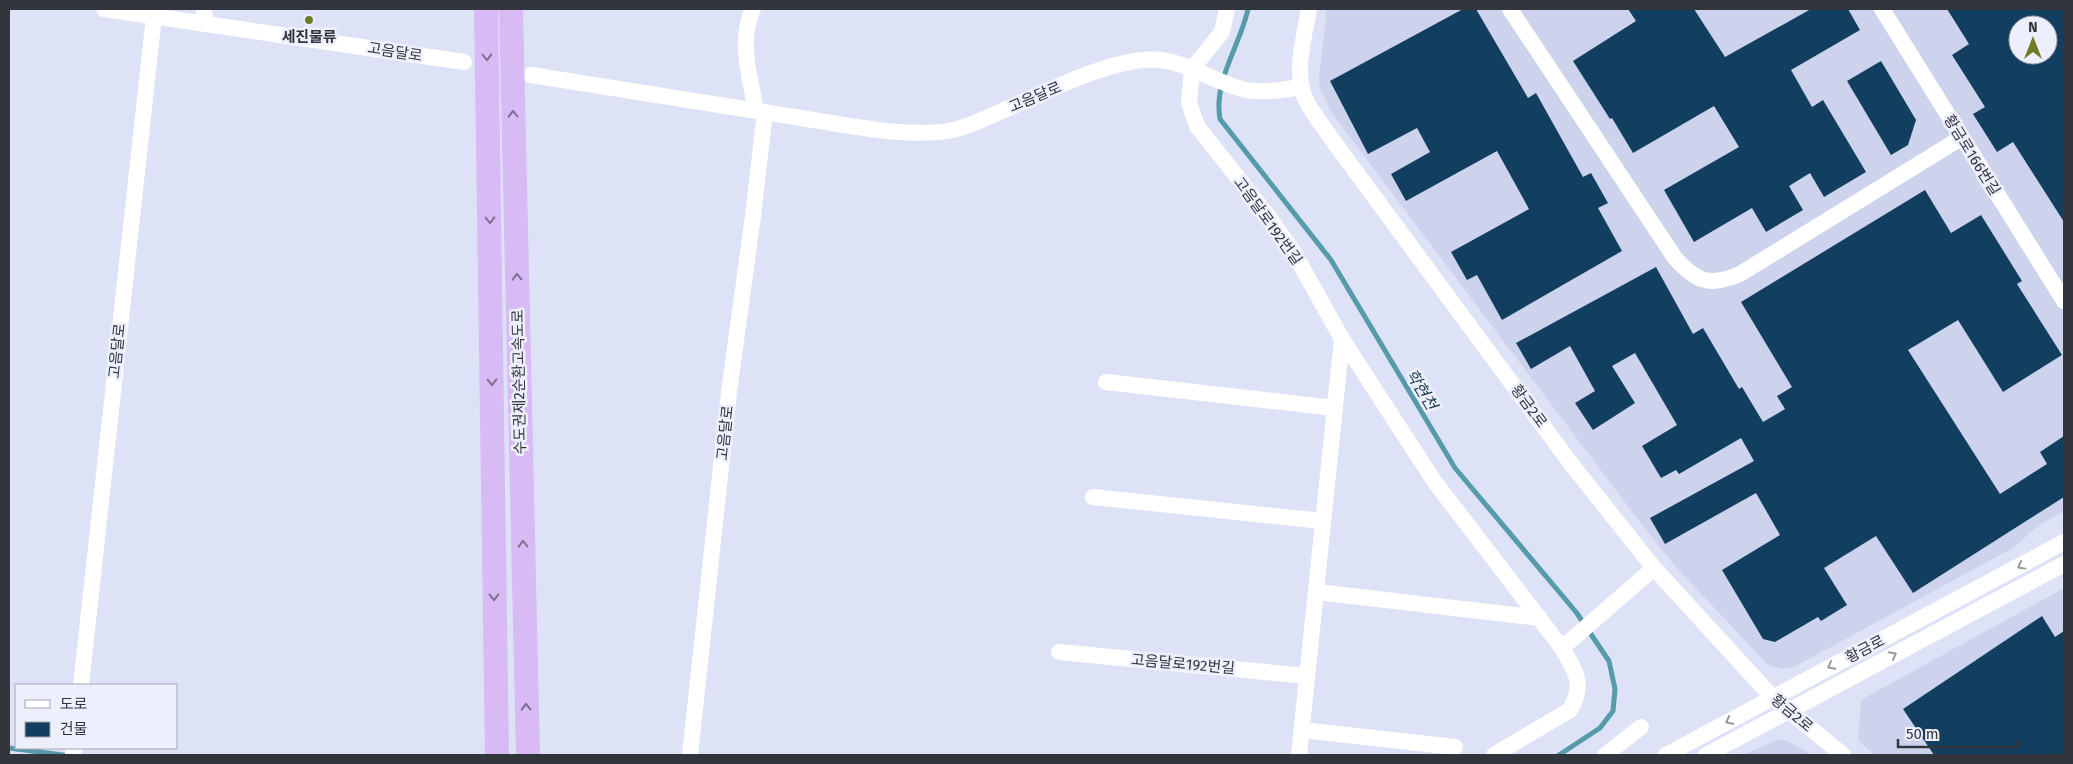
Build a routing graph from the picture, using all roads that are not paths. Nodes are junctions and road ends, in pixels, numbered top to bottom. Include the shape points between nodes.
1 (104, 9) edge
2 (486, 9) edge
3 (511, 9) edge
4 (753, 9) edge
5 (1227, 9) edge
6 (1309, 9) edge
7 (1510, 9) edge
8 (1882, 9) edge
9 (154, 16) junction
10 (205, 16) edge
11 (464, 62) dead end
12 (1199, 71) junction
13 (531, 75) dead end
14 (1301, 87) junction
15 (760, 111) junction
16 (1960, 138) junction
17 (2064, 300) edge
18 (1342, 338) junction
19 (1106, 382) dead end
20 (1335, 408) junction
21 (1093, 497) dead end
22 (1322, 521) junction
23 (2064, 542) edge
24 (2064, 564) edge
25 (1654, 568) junction
26 (1317, 592) junction
27 (1540, 618) junction
28 (1568, 643) junction
29 (1059, 652) dead end
30 (1307, 676) junction
31 (81, 684) edge
32 (1772, 697) junction
33 (1788, 711) junction
34 (1641, 727) dead end
35 (1302, 730) junction
36 (1455, 747) dead end
37 (496, 755) edge
38 (528, 755) edge
39 (690, 755) edge
40 (1299, 755) edge
41 (1494, 755) edge
42 (1605, 755) edge
43 (1666, 755) edge
44 (1706, 755) edge
45 (1843, 755) edge

1 - 9 street, 고음달로
2 -> 37 highway, 수도권제2순환고속도로
38 -> 3 highway, 수도권제2순환고속도로
4 - 15 street, 고음달로 via 746,42
5 - 12 street via 1222,32
6 - 14 street, 황금2로 via 1301,57
7 - 16 street via 1675,258 1699,279 1725,280 1740,274
8 - 16 street, 황금로166번길
9 - 10 street, 고음달로
9 - 31 street, 고음달로
10 - 11 street, 고음달로
12 - 14 street, 고음달로 via 1235,86 1263,91
12 - 15 street, 고음달로 via 1156,59 1128,62 1062,85 974,124 933,132 845,124
12 - 18 street, 고음달로192번길 via 1190,103 1197,126 1293,251
13 - 15 street, 고음달로
14 - 25 street, 황금2로 via 1307,103 1345,157 1572,465
15 - 39 street, 고음달로
16 - 17 street, 황금로166번길
18 - 20 street
18 - 27 street, 고음달로192번길 via 1434,481
19 - 20 street
20 - 22 street
21 - 22 street
22 - 26 street
23 -> 32 street, 황금로
33 -> 24 street, 황금로
25 - 28 street
25 - 32 street, 황금2로
26 - 27 street
26 - 30 street
27 - 28 street, 고음달로192번길
28 - 41 street, 고음달로192번길 via 1580,685 1570,710
29 - 30 street, 고음달로192번길
30 - 35 street
32 - 33 street, 황금2로
32 -> 43 street, 황금로
33 - 44 street, 황금로
33 - 45 street, 황금2로
34 - 42 street
35 - 36 street
35 - 40 street

